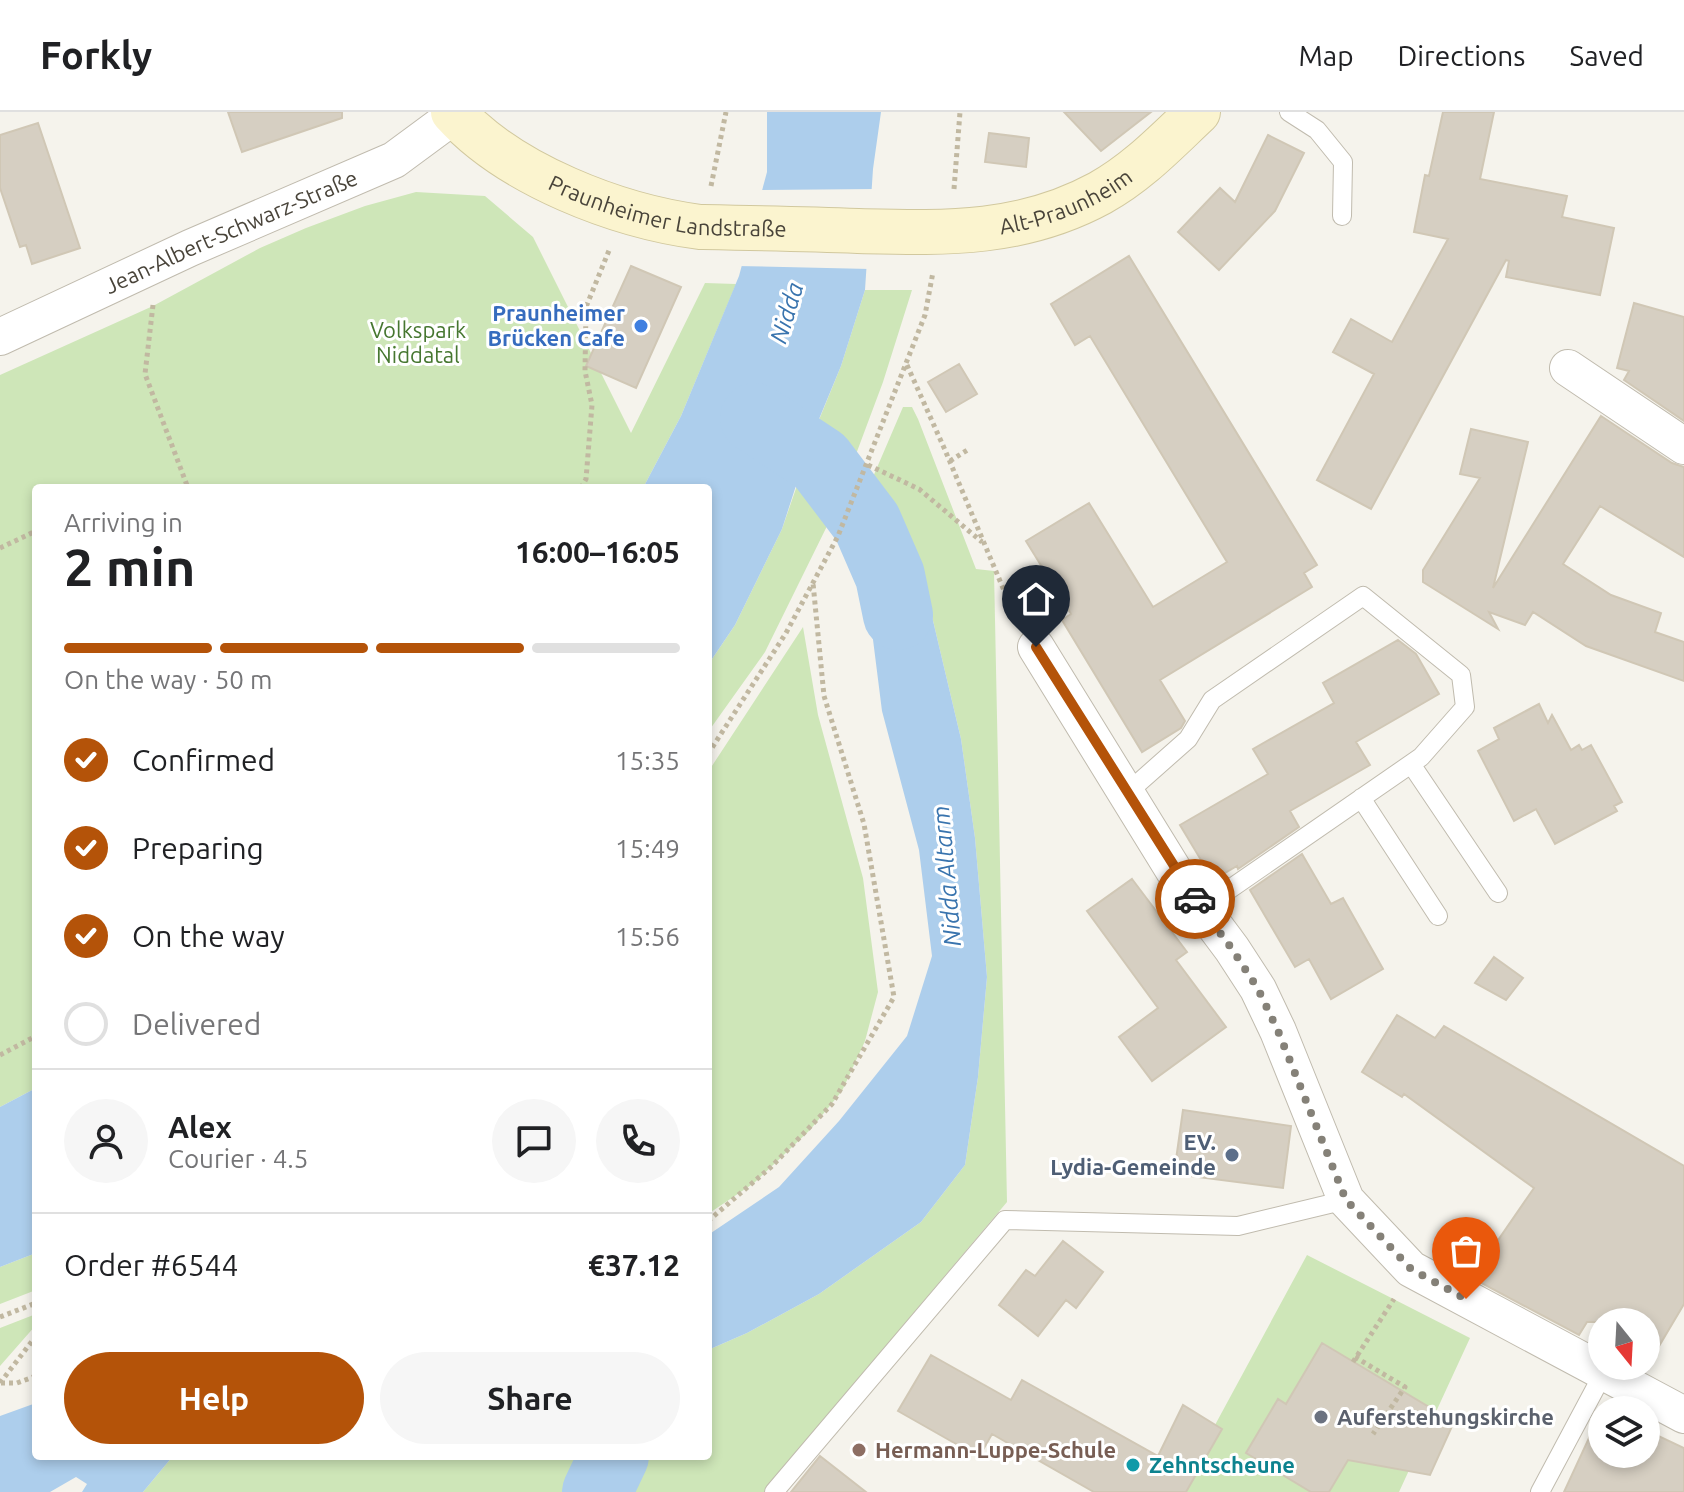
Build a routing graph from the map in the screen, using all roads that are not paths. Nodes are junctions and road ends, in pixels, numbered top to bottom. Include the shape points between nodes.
1 (1198, 112) edge
2 (1289, 112) edge
3 (454, 113) edge
4 (1342, 216) dead end
5 (922, 247) joint
6 (1, 335) edge
7 (1568, 368) dead end
8 (1684, 446) edge
9 (1036, 647) road end
10 (1411, 764) junction
11 (1127, 793) junction
12 (1361, 798) junction
13 (1498, 893) dead end
14 (1201, 909) junction
15 (1438, 916) dead end
16 (1346, 1200) junction
17 (1588, 1363) edge
18 (1600, 1380) edge
19 (1619, 1380) edge
20 (1684, 1414) edge
21 (774, 1492) edge
22 (1540, 1492) edge

1 - 5 main road, Alt-Praunheim via 1125,178 1099,194 1049,216 997,229 948,233
2 - 4 lane via 1317,130 1343,162
3 - 5 main road, Praunheimer Landstraße via 545,179 623,212 669,223 704,213
3 - 6 street, Jean-Albert-Schwarz-Straße via 394,160
7 - 8 street
9 - 11 street
10 - 11 lane via 1465,707 1461,675 1363,596 1212,700 1188,739
10 - 12 lane
10 - 13 lane
11 - 14 street
12 - 14 lane
12 - 15 lane
14 - 16 street via 1258,989
16 - 17 street via 1411,1269
16 - 21 lane via 1238,1226 1005,1220
18 - 22 lane
19 - 20 street

